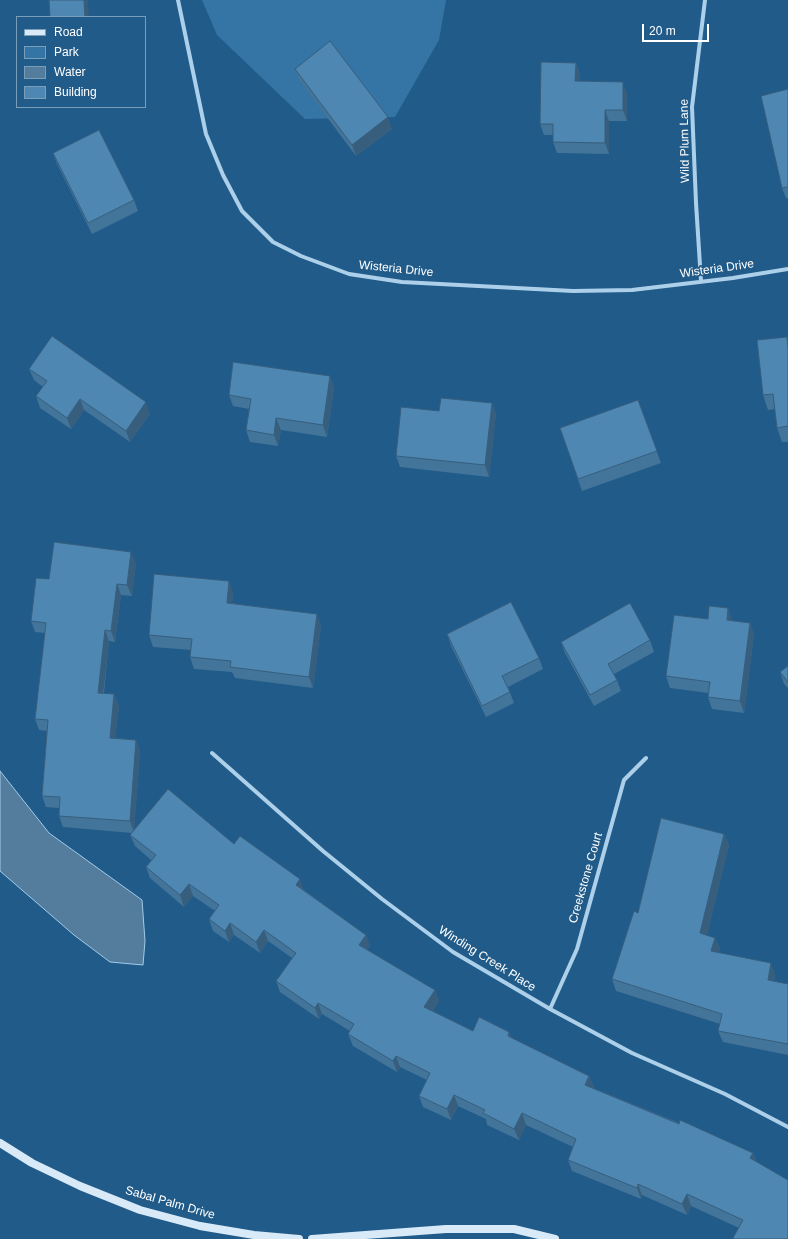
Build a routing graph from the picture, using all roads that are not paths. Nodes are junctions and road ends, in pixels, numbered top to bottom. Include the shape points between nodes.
1 (178, 0) edge
2 (705, 0) edge
3 (788, 269) edge
4 (701, 281) junction
5 (212, 753) dead end
6 (646, 758) dead end
7 (550, 1009) junction
8 (788, 1127) edge
9 (0, 1143) edge
10 (299, 1239) edge
11 (312, 1239) edge
12 (555, 1239) edge

1 - 4 street, Wisteria Drive via 206,134 242,211 273,242 300,256 349,274 402,282 573,291 632,290
2 - 4 street, Wild Plum Lane via 692,107
3 - 4 street, Wisteria Drive
5 - 7 street, Winding Creek Place via 323,851 382,899 453,952
6 - 7 street, Creekstone Court via 624,780 577,949
7 - 8 street, Winding Creek Place via 632,1053 726,1094
9 - 10 street, Sabal Palm Drive via 32,1163 80,1186 140,1210 200,1226
11 - 12 street via 446,1229 514,1229

